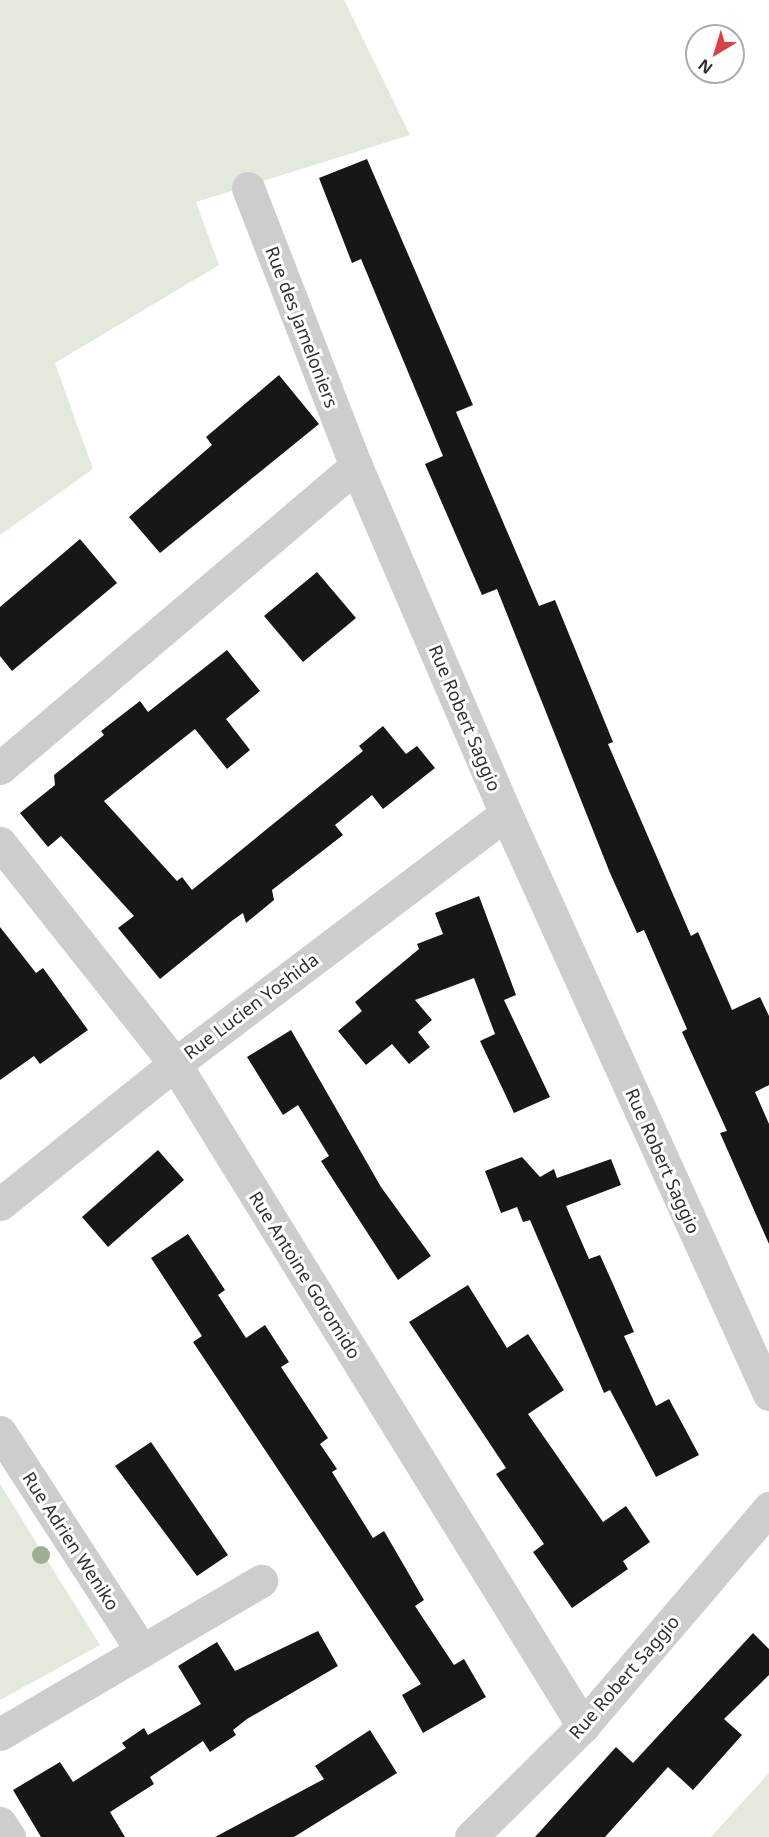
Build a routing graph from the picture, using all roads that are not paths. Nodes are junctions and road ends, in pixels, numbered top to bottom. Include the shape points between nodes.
1 (248, 188) dead end
2 (356, 466) junction
3 (0, 768) edge
4 (506, 814) junction
5 (0, 843) edge
6 (175, 1064) junction
7 (0, 1204) edge
8 (769, 1394) edge
9 (0, 1432) edge
10 (769, 1508) edge
11 (261, 1581) dead end
12 (142, 1651) junction
13 (583, 1726) junction
14 (0, 1734) edge
15 (0, 1823) edge
16 (9, 1837) edge
17 (471, 1837) edge

1 - 2 street, Rue des Jameloniers
2 - 3 street
2 - 4 street, Rue Robert Saggio
4 - 6 street, Rue Lucien Yoshida
4 - 8 street, Rue Robert Saggio
5 - 6 street, Rue Antoine Goromido
6 - 7 street, Rue Lucien Yoshida
6 - 13 street, Rue Antoine Goromido
9 - 12 street, Rue Adrien Weniko
10 - 13 street, Rue Robert Saggio
11 - 12 street
12 - 14 street
13 - 17 street, Rue Robert Saggio
15 - 16 street

